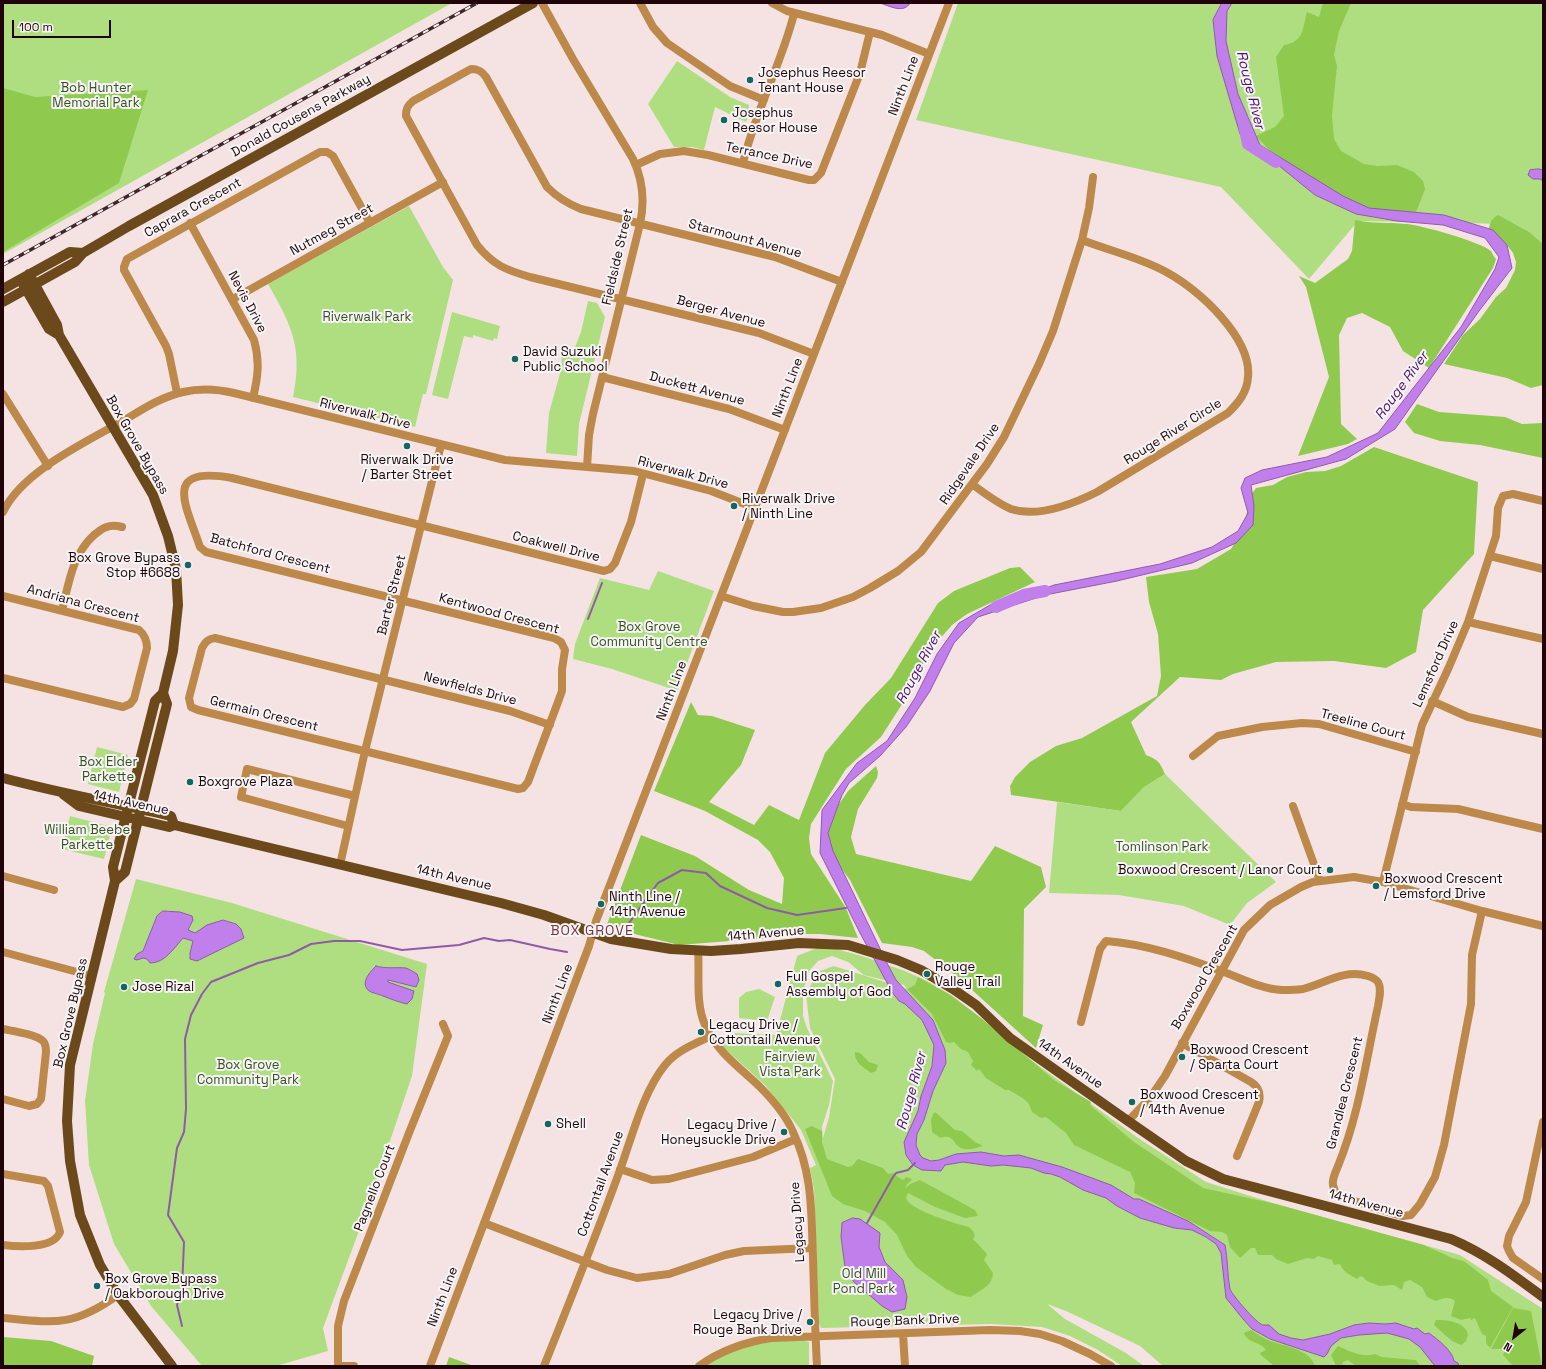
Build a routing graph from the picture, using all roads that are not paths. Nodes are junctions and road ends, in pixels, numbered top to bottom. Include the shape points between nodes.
1 (533, 3) edge
2 (542, 3) edge
3 (640, 3) edge
4 (772, 3) edge
5 (949, 3) edge
6 (794, 14) junction
7 (870, 32) junction
8 (929, 54) junction
9 (764, 100) junction
10 (743, 164) junction
11 (636, 166) junction
12 (1093, 177) dead end
13 (443, 182) junction
14 (370, 222) junction
15 (190, 223) junction
16 (640, 224) junction
17 (1082, 240) junction
18 (83, 253) junction
19 (25, 276) junction
20 (842, 282) junction
21 (31, 287) junction
22 (3, 289) edge
23 (233, 299) junction
24 (621, 299) junction
25 (3, 302) edge
26 (814, 354) junction
27 (602, 377) junction
28 (178, 393) junction
29 (3, 394) edge
30 (253, 398) junction
31 (113, 426) junction
32 (785, 430) junction
33 (441, 445) junction
34 (48, 466) junction
35 (587, 467) junction
36 (643, 474) junction
37 (972, 484) junction
38 (1543, 501) edge
39 (755, 508) junction
40 (3, 512) edge
41 (422, 525) junction
42 (122, 526) dead end
43 (1490, 556) junction
44 (1543, 569) edge
45 (3, 596) edge
46 (721, 596) junction
47 (403, 601) junction
48 (62, 610) junction
49 (1468, 622) junction
50 (1543, 639) edge
51 (3, 678) edge
52 (383, 679) junction
53 (163, 693) junction
54 (1432, 701) junction
55 (550, 725) junction
56 (1543, 734) edge
57 (365, 751) junction
58 (1416, 752) junction
59 (1193, 756) dead end
60 (3, 778) edge
61 (63, 794) junction
62 (355, 796) junction
63 (1402, 804) junction
64 (128, 806) junction
65 (1293, 806) dead end
66 (141, 809) junction
67 (126, 817) junction
68 (138, 820) junction
69 (174, 825) junction
70 (348, 826) junction
71 (1543, 829) edge
72 (340, 865) junction
73 (3, 876) edge
74 (115, 881) junction
75 (1320, 881) junction
76 (1382, 882) junction
77 (54, 890) dead end
78 (1482, 911) junction
79 (1543, 926) edge
80 (592, 933) junction
81 (698, 950) junction
82 (711, 951) junction
83 (3, 952) edge
84 (699, 968) junction
85 (1221, 971) junction
86 (92, 976) junction
87 (1081, 1022) dead end
88 (444, 1024) dead end
89 (3, 1029) edge
90 (711, 1036) junction
91 (1182, 1043) junction
92 (3, 1099) edge
93 (1128, 1122) junction
94 (1543, 1122) edge
95 (796, 1139) junction
96 (1237, 1156) dead end
97 (620, 1169) junction
98 (3, 1174) edge
99 (484, 1224) junction
100 (3, 1245) edge
101 (812, 1248) junction
102 (585, 1262) junction
103 (1543, 1279) edge
104 (118, 1295) junction
105 (1543, 1297) edge
106 (3, 1318) edge
107 (903, 1334) junction
108 (815, 1336) junction
109 (172, 1366) edge
110 (338, 1366) edge
111 (354, 1366) edge
112 (430, 1366) edge
113 (544, 1366) edge
114 (699, 1366) edge
115 (816, 1366) edge
116 (905, 1366) edge
117 (1111, 1366) edge

1 - 18 main road, Donald Cousens Parkway
2 - 11 street, Fieldside Street
3 - 9 street via 653,27 667,43 730,86
4 - 6 street
5 - 8 street, Ninth Line
6 - 7 street
6 - 9 street via 785,47
7 - 8 street
7 - 10 street, Terrance Drive via 860,72 818,176 814,180 809,180
8 - 20 street, Ninth Line
9 - 10 street
10 - 11 street, Terrance Drive via 684,151 660,154
11 - 16 street, Fieldside Street via 643,198
12 - 17 street, Ridgevale Drive via 1090,208
13 - 14 street, Nutmeg Street
13 - 16 street, Starmount Avenue via 406,116 406,110 413,101 471,69 476,69 483,72 540,176 555,194 574,206
13 - 24 street, Berger Avenue via 477,245 486,256 502,268
14 - 15 street, Caprara Crescent via 333,156 324,151
14 - 23 street, Nutmeg Street
15 - 23 street, Nevis Drive
15 - 28 street, Caprara Crescent via 131,256 124,267 166,346
16 - 20 street, Starmount Avenue via 775,257
16 - 24 street, Fieldside Street
17 - 37 street, Ridgevale Drive via 1053,331 1039,364 1004,437
17 - 37 street, Rouge River Circle via 1153,266 1196,292 1209,304 1242,346 1247,362 1246,388 1241,399 1228,413 1079,501 1045,510 1022,511 992,499
18 - 19 main road, Donald Cousens Parkway via 70,252
18 - 21 main road, Donald Cousens Parkway via 75,262
19 - 21 main road, Box Grove Bypass
19 - 22 main road, Donald Cousens Parkway
20 - 26 street, Ninth Line
21 - 25 main road, Donald Cousens Parkway
21 - 31 main road, Box Grove Bypass via 49,330 58,335
23 - 30 street, Nevis Drive via 250,331 257,352 259,368
24 - 26 street, Berger Avenue via 759,333
24 - 27 street, Fieldside Street
26 - 32 street, Ninth Line
27 - 32 street, Duckett Avenue via 729,409
27 - 35 street, Fieldside Street via 590,428
28 - 30 street, Riverwalk Drive via 196,389 212,390
28 - 31 street, Riverwalk Drive via 156,401
29 - 34 street
30 - 33 street, Riverwalk Drive
31 - 34 street, Riverwalk Drive
31 - 53 main road, Box Grove Bypass via 153,495 168,536 174,563 178,605 173,651
32 - 39 street, Ninth Line
33 - 35 street, Riverwalk Drive via 505,460
33 - 41 street, Barter Street
34 - 40 street, Riverwalk Drive via 22,486
35 - 36 street, Riverwalk Drive
36 - 39 street, Riverwalk Drive via 711,491
36 - 41 street, Coakwell Drive via 631,522 615,563 604,571
37 - 46 street, Ridgevale Drive via 921,552 894,574 853,597 821,608 793,612 774,611
38 - 43 street, Lemsford Drive via 1513,494 1503,496 1498,508 1496,536
39 - 46 street, Ninth Line
41 - 47 street, Barter Street
41 - 47 street, Batchford Crescent via 218,476 194,478 188,481 183,489 200,547 206,552
42 - 48 street via 108,526 87,541 81,549 73,566
43 - 44 street
43 - 49 street, Lemsford Drive
45 - 48 street, Andriana Crescent
46 - 80 street, Ninth Line
47 - 52 street, Barter Street
47 - 55 street, Kentwood Crescent via 554,638 561,642 565,650 562,692
48 - 51 street, Andriana Crescent via 139,630 144,634 147,648 134,699 130,704 118,706
49 - 50 street
49 - 54 street, Lemsford Drive
52 - 55 street, Newfields Drive via 510,710
52 - 57 street, Barter Street
52 - 57 street, Germain Crescent via 215,638 204,643 189,698 191,706 195,709
53 - 64 main road, Box Grove Bypass via 155,701
53 - 66 main road, Box Grove Bypass via 167,704
54 - 56 street via 1468,717
54 - 58 street, Lemsford Drive via 1422,725
55 - 57 street, Kentwood Crescent via 528,782 523,788 518,789
57 - 62 street, Barter Street
58 - 59 street, Treeline Court via 1319,724 1302,723 1262,727 1218,736
58 - 63 street, Lemsford Drive
60 - 61 main road, 14th Avenue
61 - 64 main road, 14th Avenue
61 - 67 main road, 14th Avenue via 79,806
62 - 70 street, Barter Street
62 - 70 street via 247,769 241,797
63 - 71 street via 1412,807 1458,809
63 - 76 street, Lemsford Drive
64 - 66 main road, 14th Avenue
64 - 67 main road, Box Grove Bypass
65 - 75 street
66 - 68 main road, Box Grove Bypass
66 - 69 main road, 14th Avenue via 171,816
67 - 68 main road, 14th Avenue
67 - 74 main road, Box Grove Bypass via 113,868
68 - 69 main road, 14th Avenue via 169,827
68 - 74 main road, Box Grove Bypass via 125,872
69 - 72 main road, 14th Avenue
70 - 72 street, Barter Street
72 - 80 main road, 14th Avenue via 501,903 544,915
73 - 77 street
74 - 86 main road, Box Grove Bypass
75 - 76 street, Boxwood Crescent via 1354,877
75 - 85 street, Boxwood Crescent via 1301,887 1270,905 1256,917 1244,930
76 - 78 street, Boxwood Crescent
78 - 79 street, Boxwood Crescent
78 - 85 street, Grandlea Crescent via 1472,955 1471,1004 1444,1145 1435,1177 1411,1215 1395,1214 1338,1196 1332,1184 1363,1081 1378,1006 1379,983 1372,977 1347,974 1304,989 1278,990
80 - 81 main road, 14th Avenue via 611,939 671,949
80 - 99 street, Ninth Line
81 - 82 main road, 14th Avenue
81 - 84 street, Legacy Drive
82 - 84 street
82 - 93 main road, 14th Avenue via 741,950 798,942 848,945 897,960 937,978 976,1005 1010,1038
83 - 86 street
84 - 90 street, Legacy Drive via 698,996 705,1025
85 - 87 street via 1170,954 1106,941 1100,949
85 - 91 street, Boxwood Crescent
86 - 104 main road, Box Grove Bypass via 70,1065 67,1121 70,1161 83,1222 100,1265
88 - 110 street, Pagnello Court via 448,1036 344,1301 338,1326
89 - 92 street via 37,1037 46,1046 41,1099 37,1104 29,1106
90 - 95 street, Legacy Drive via 726,1056 774,1102 786,1118
90 - 97 street, Cottontail Avenue via 672,1056 664,1066 648,1096
91 - 93 street, Boxwood Crescent via 1150,1098
91 - 96 street via 1259,1089 1259,1102
93 - 105 main road, 14th Avenue via 1186,1161 1223,1179 1451,1239 1488,1257
94 - 103 street via 1526,1202 1509,1236 1508,1246 1513,1258
95 - 97 street via 753,1157 669,1179 652,1180
95 - 101 street, Legacy Drive via 805,1162 811,1194
97 - 102 street, Cottontail Avenue
98 - 100 street via 44,1181 48,1186 60,1232 49,1242 22,1246
99 - 102 street
99 - 112 street, Ninth Line
101 - 102 street via 744,1251 648,1278 637,1278
101 - 108 street, Legacy Drive
102 - 113 street, Cottontail Avenue
104 - 106 street via 91,1312 68,1320 50,1322
104 - 109 main road, Box Grove Bypass
107 - 108 street, Rouge Bank Drive
107 - 116 street
107 - 117 street, Rouge Bank Drive via 990,1330 1040,1334 1081,1349
108 - 114 street, Rouge Bank Drive via 747,1342
108 - 115 street, Legacy Drive
110 - 111 street

